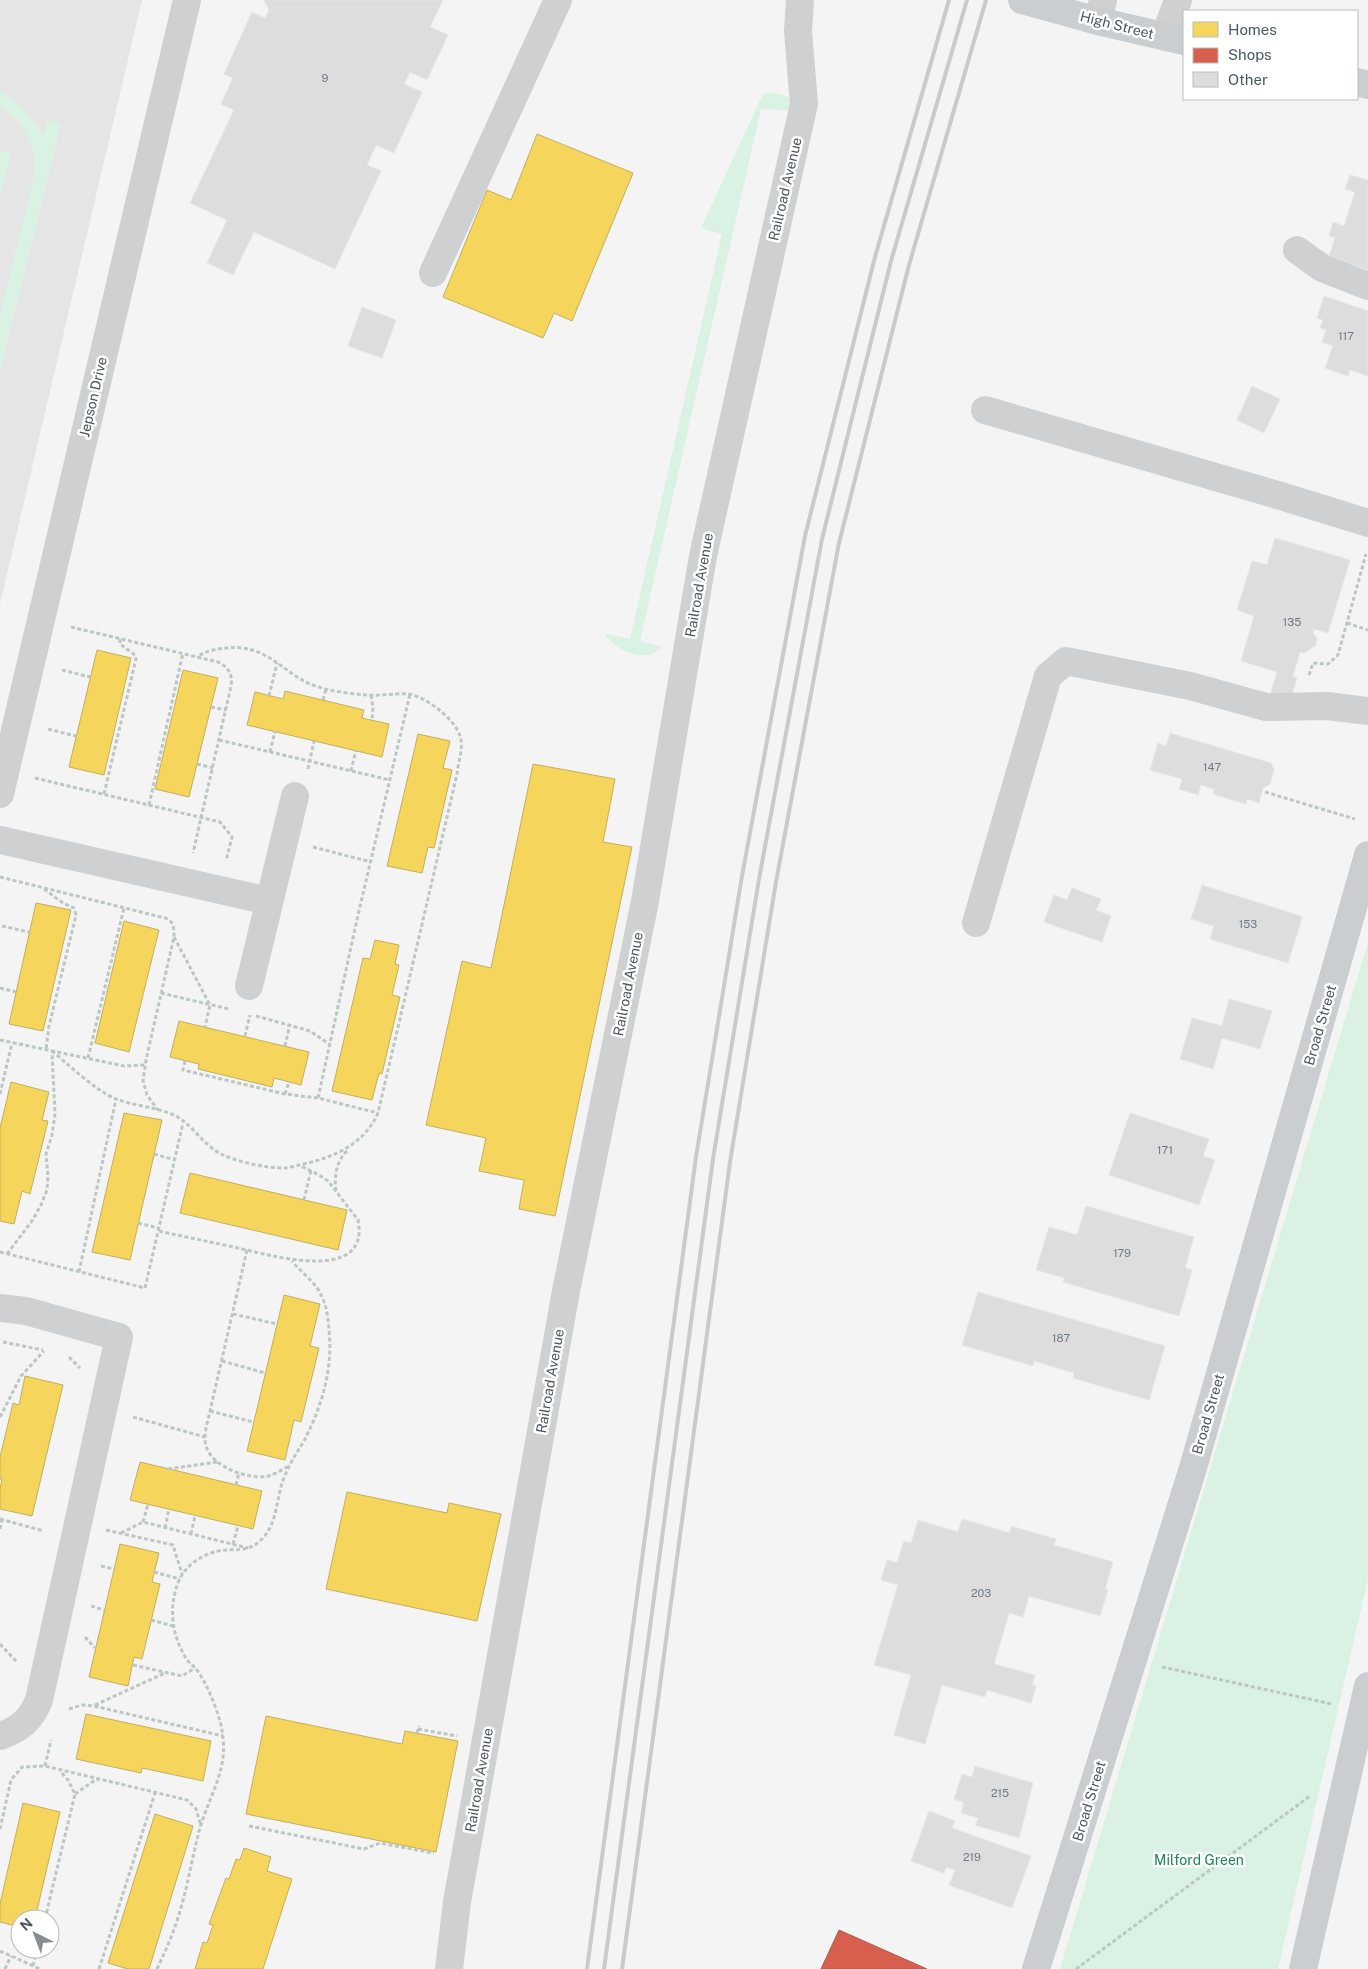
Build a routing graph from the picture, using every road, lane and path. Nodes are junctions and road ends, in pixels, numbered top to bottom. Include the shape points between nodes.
1 (187, 0) edge
2 (558, 0) edge
3 (800, 0) edge
4 (1022, 0) edge
5 (1178, 0) edge
6 (1100, 10) edge
7 (1175, 38) edge
8 (1297, 250) dead end
9 (433, 273) dead end
10 (1368, 286) edge
11 (984, 410) dead end
12 (1368, 523) edge
13 (1368, 548) edge
14 (41, 620) junction
15 (1347, 623) junction
16 (1368, 630) edge
17 (120, 638) junction
18 (183, 653) junction
19 (197, 657) junction
20 (278, 662) junction
21 (62, 670) dead end
22 (90, 677) dead end
23 (1309, 678) dead end
24 (326, 688) junction
25 (410, 694) junction
26 (371, 695) junction
27 (270, 696) dead end
28 (323, 700) dead end
29 (211, 707) dead end
30 (226, 710) junction
31 (1368, 711) edge
32 (372, 720) dead end
33 (48, 729) dead end
34 (275, 731) dead end
35 (76, 736) dead end
36 (219, 740) junction
37 (356, 750) dead end
38 (270, 752) junction
39 (197, 764) dead end
40 (213, 768) junction
41 (351, 771) junction
42 (390, 780) junction
43 (3, 782) edge
44 (1265, 792) dead end
45 (104, 794) junction
46 (295, 796) dead end
47 (149, 805) junction
48 (202, 817) junction
49 (1355, 818) dead end
50 (0, 840) edge
51 (284, 840) junction
52 (1368, 855) edge
53 (371, 862) junction
54 (225, 864) dead end
55 (0, 877) edge
56 (186, 882) junction
57 (42, 888) junction
58 (270, 901) junction
59 (124, 908) junction
60 (976, 923) dead end
61 (2, 926) dead end
62 (29, 932) dead end
63 (174, 937) junction
64 (249, 986) dead end
65 (0, 988) edge
66 (16, 992) dead end
67 (290, 1024) dead end
68 (205, 1027) dead end
69 (0, 1040) edge
70 (12, 1043) junction
71 (285, 1046) dead end
72 (46, 1050) junction
73 (52, 1051) junction
74 (88, 1058) junction
75 (185, 1061) dead end
76 (145, 1065) junction
77 (289, 1082) dead end
78 (0, 1094) edge
79 (285, 1094) junction
80 (318, 1098) junction
81 (116, 1099) junction
82 (158, 1110) junction
83 (378, 1113) junction
84 (184, 1122) junction
85 (350, 1147) junction
86 (154, 1154) dead end
87 (175, 1160) junction
88 (299, 1165) junction
89 (311, 1170) junction
90 (336, 1192) junction
91 (304, 1200) dead end
92 (138, 1223) dead end
93 (159, 1230) junction
94 (247, 1250) junction
95 (0, 1252) edge
96 (7, 1254) junction
97 (292, 1261) junction
98 (79, 1272) junction
99 (0, 1308) edge
100 (232, 1314) junction
101 (277, 1324) dead end
102 (0, 1341) edge
103 (44, 1350) junction
104 (52, 1352) dead end
105 (65, 1355) dead end
106 (222, 1361) junction
107 (83, 1372) dead end
108 (265, 1373) dead end
109 (210, 1411) junction
110 (0, 1416) edge
111 (128, 1416) dead end
112 (254, 1422) dead end
113 (206, 1437) junction
114 (217, 1462) junction
115 (290, 1465) junction
116 (168, 1468) dead end
117 (239, 1472) junction
118 (236, 1485) dead end
119 (148, 1504) dead end
120 (169, 1509) dead end
121 (196, 1516) dead end
122 (1, 1520) edge
123 (144, 1522) junction
124 (238, 1526) dead end
125 (101, 1528) dead end
126 (165, 1528) junction
127 (0, 1529) edge
128 (121, 1534) junction
129 (190, 1534) junction
130 (74, 1538) junction
131 (233, 1544) junction
132 (250, 1549) junction
133 (93, 1564) dead end
134 (114, 1569) dead end
135 (154, 1572) dead end
136 (182, 1575) junction
137 (180, 1579) junction
138 (83, 1604) dead end
139 (104, 1610) dead end
140 (151, 1620) dead end
141 (174, 1626) junction
142 (0, 1644) edge
143 (1133, 1661) junction
144 (132, 1665) dead end
145 (21, 1668) dead end
146 (195, 1668) junction
147 (165, 1673) junction
148 (1368, 1686) edge
149 (94, 1706) junction
150 (1339, 1706) dead end
151 (63, 1713) dead end
152 (419, 1726) dead end
153 (1363, 1729) edge
154 (418, 1734) dead end
155 (0, 1736) edge
156 (224, 1736) junction
157 (1348, 1767) junction
158 (59, 1770) junction
159 (100, 1780) junction
160 (155, 1793) junction
161 (75, 1794) junction
162 (201, 1826) junction
163 (249, 1826) dead end
164 (0, 1828) edge
165 (465, 1860) junction
166 (47, 1909) edge
167 (18, 1959) edge
168 (35, 1959) edge
169 (33, 1966) junction
170 (40, 1969) edge
171 (99, 1969) edge
172 (157, 1969) edge
173 (449, 1969) edge
174 (1036, 1969) edge
175 (1076, 1969) edge
176 (1303, 1969) edge

1 - 14 street, Jepson Drive
2 - 9 street
3 - 165 street, Railroad Avenue via 798,31 804,104 703,556 645,901 566,1291
4 - 6 main road, High Street
5 - 7 street
6 - 7 main road, High Street
8 - 10 street via 1322,268
11 - 12 street
13 - 15 path
14 - 17 path
14 - 43 street, Jepson Drive
15 - 16 path
15 - 23 path via 1338,655 1328,664 1313,663
17 - 18 path
17 - 45 path via 120,644 136,659
18 - 19 path
18 - 47 path
19 - 20 path via 202,653 234,647 250,649
19 - 30 path via 218,662 230,671 232,679
20 - 24 path via 303,680
20 - 27 path
21 - 22 path
24 - 26 path
24 - 28 path
25 - 26 path
25 - 42 path
25 - 83 path via 441,711 461,737 450,803
26 - 32 path
29 - 30 path
30 - 36 path
31 - 60 street via 1327,706 1266,707 1190,686 1066,661 1048,676
33 - 35 path
34 - 38 path
36 - 38 path
36 - 40 path
37 - 41 path
38 - 41 path
39 - 40 path
40 - 48 path
41 - 42 path
42 - 53 path
43 - 45 path
44 - 49 path
45 - 47 path
46 - 51 street
47 - 48 path
48 - 54 path via 220,822 232,837
48 - 56 path
50 - 56 street
51 - 53 path
51 - 58 street
52 - 143 main road, Broad Street via 1193,1468
53 - 80 path
55 - 57 path
56 - 58 street
57 - 59 path
57 - 72 path via 74,908 76,915
58 - 64 street
59 - 63 path via 168,919 174,929
59 - 74 path
61 - 62 path
63 - 68 path via 210,1005
63 - 76 path
65 - 66 path
67 - 71 path
69 - 70 path
70 - 72 path
70 - 78 path
72 - 73 path
73 - 74 path
73 - 81 path
73 - 96 path via 55,1114 46,1154 47,1190 32,1221
74 - 76 path via 124,1066
75 - 79 path via 183,1070
76 - 82 path via 143,1081 147,1095
77 - 79 path
79 - 80 path
80 - 83 path
81 - 82 path
81 - 98 path
82 - 84 path
83 - 85 path via 364,1135
84 - 87 path
84 - 88 path via 221,1154 273,1167
85 - 88 path via 319,1161
85 - 90 path via 342,1155 336,1171
86 - 87 path
87 - 93 path
88 - 89 path
89 - 90 path via 328,1181
89 - 91 path
90 - 97 path via 358,1220 355,1247 341,1258 328,1261
92 - 93 path
93 - 94 path
93 - 98 path via 145,1288
94 - 97 path
94 - 100 path
95 - 96 path
96 - 98 path
97 - 115 path via 321,1293 326,1306 331,1347 325,1387 304,1440
99 - 130 street via 26,1311 119,1337
100 - 101 path
100 - 106 path
102 - 103 path
103 - 104 path
103 - 110 path via 21,1376
105 - 107 path
106 - 108 path
106 - 109 path
109 - 112 path
109 - 113 path
111 - 113 path
113 - 114 path via 208,1452
114 - 116 path
114 - 117 path
115 - 117 path via 270,1475
115 - 132 path via 271,1528
117 - 118 path
119 - 123 path
120 - 126 path
121 - 129 path
122 - 127 path
122 - 130 path
123 - 126 path
123 - 128 path
124 - 131 path
125 - 128 path
126 - 129 path
128 - 136 path via 173,1546
129 - 131 path
130 - 155 street via 35,1711 19,1728
131 - 132 path
132 - 136 path via 206,1555
133 - 134 path
135 - 137 path
136 - 137 path
137 - 141 path via 174,1597
138 - 139 path
140 - 141 path
141 - 146 path via 180,1647
142 - 145 path
143 - 150 path
143 - 174 main road, Broad Street
144 - 147 path
146 - 147 path via 182,1676
146 - 156 path via 207,1687
147 - 149 path
148 - 153 main road
149 - 151 path via 76,1706
149 - 156 path
152 - 154 path
153 - 157 main road
156 - 162 path via 224,1760
157 - 175 path
157 - 176 main road
158 - 159 path
158 - 161 path
158 - 164 path via 22,1767 11,1780
159 - 160 path
159 - 161 path
160 - 162 path via 187,1800 196,1809
160 - 171 path
161 - 166 path
162 - 172 path via 182,1905
163 - 165 path via 364,1849 380,1843
165 - 173 street, Railroad Avenue
167 - 169 path
168 - 169 path
169 - 170 path

